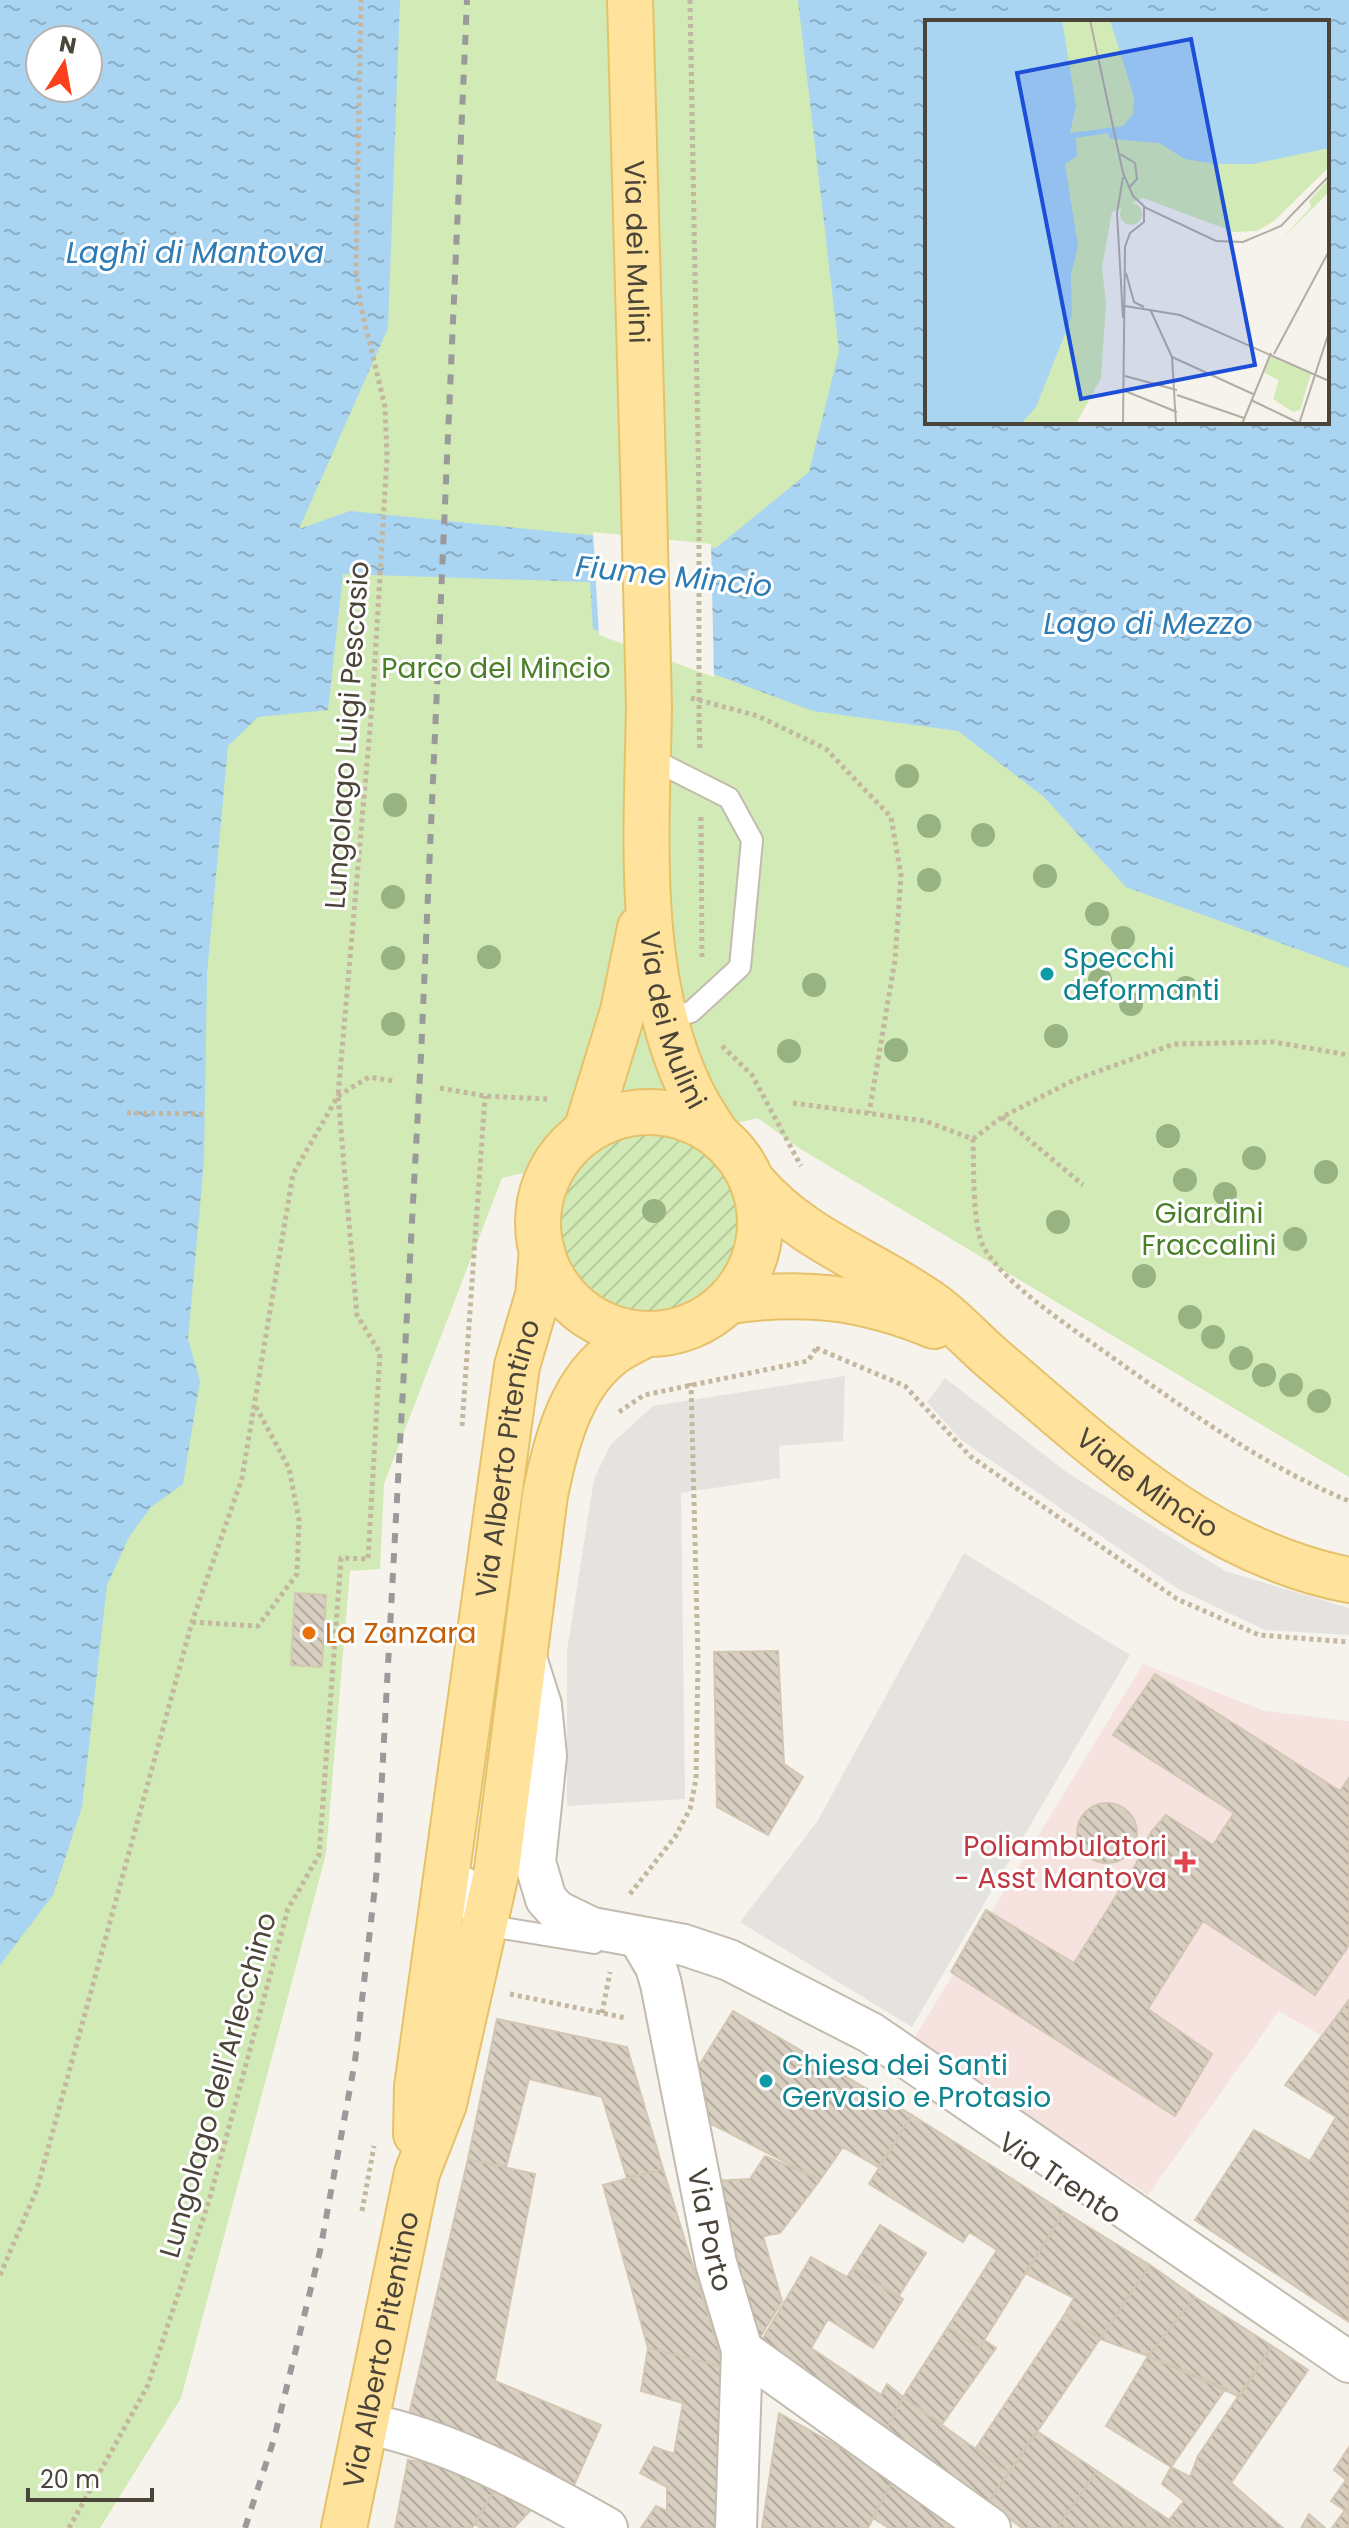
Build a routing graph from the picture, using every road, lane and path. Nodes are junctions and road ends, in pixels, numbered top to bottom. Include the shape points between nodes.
1 (361, 0) edge
2 (630, 0) edge
3 (690, 0) edge
4 (577, 668) dead end
5 (651, 694) junction
6 (648, 757) junction
7 (701, 782) junction
8 (647, 898) junction
9 (707, 997) junction
10 (667, 1018) junction
11 (1349, 1055) edge
12 (394, 1081) dead end
13 (440, 1088) dead end
14 (338, 1096) junction
15 (485, 1096) junction
16 (547, 1099) dead end
17 (793, 1103) dead end
18 (127, 1113) dead end
19 (869, 1113) junction
20 (205, 1114) dead end
21 (1002, 1117) junction
22 (586, 1131) junction
23 (717, 1135) junction
24 (973, 1139) junction
25 (807, 1174) dead end
26 (753, 1182) junction
27 (1083, 1185) dead end
28 (542, 1250) junction
29 (730, 1301) junction
30 (646, 1334) junction
31 (972, 1342) junction
32 (691, 1383) junction
33 (254, 1405) junction
34 (612, 1417) dead end
35 (461, 1433) dead end
36 (1349, 1501) edge
37 (1349, 1580) edge
38 (192, 1622) junction
39 (1349, 1642) edge
40 (525, 1655) junction
41 (470, 1715) junction
42 (484, 1757) dead end
43 (473, 1831) dead end
44 (546, 1899) joint
45 (484, 1925) junction
46 (630, 1942) junction
47 (470, 1986) junction
48 (602, 2013) junction
49 (629, 2019) dead end
50 (417, 2173) junction
51 (0, 2275) edge
52 (742, 2350) junction
53 (1349, 2362) edge
54 (1349, 2379) edge
55 (364, 2423) junction
56 (69, 2528) edge
57 (344, 2528) edge
58 (607, 2528) edge
59 (736, 2528) edge
60 (990, 2528) edge

1 - 14 path, Lungolago Luigi Pescasio via 356,269 385,407 387,457 373,694
2 - 5 main road, Via dei Mulini, bridge
3 - 7 path, bridge
4 - 5 path
5 - 6 main road, Via dei Mulini
5 - 19 path via 758,716 826,749 891,817 901,875 897,932
6 - 7 lane
6 - 8 main road, Via dei Mulini
7 - 9 path via 701,952
7 - 9 lane via 729,798 752,840 740,967
8 - 10 main road, Via dei Mulini
8 - 22 main road, Via dei Mulini via 623,1011
9 - 10 lane via 691,1012
9 - 25 path via 723,1048 752,1075
10 - 23 main road, Via dei Mulini via 688,1087
11 - 21 path via 1274,1042 1174,1044 1074,1080
12 - 14 path via 369,1077
13 - 15 path
14 - 33 path via 293,1174
14 - 56 path, Lungolago dell'Arlecchino via 357,1315 380,1353 368,1559 341,1558 319,1855 288,1909 209,2201 148,2385
15 - 16 path
15 - 35 path
17 - 19 path
18 - 20 path
19 - 24 path via 925,1121
21 - 24 path
21 - 27 path
22 - 23 main road, Via dei Mulini via 604,1121 657,1112 687,1118
22 - 28 main road, Via dei Mulini via 552,1168 542,1192 537,1224
23 - 26 main road, Via dei Mulini
24 - 36 path via 974,1198 984,1247 1035,1302 1230,1436
26 - 29 main road, Via dei Mulini via 760,1234 755,1261
26 - 31 main road, Viale Mincio via 787,1217 917,1294
28 - 30 main road, Via dei Mulini via 550,1274 585,1314 608,1327
28 - 41 main road, Via Alberto Pitentino via 538,1295 517,1366
29 - 30 main road, Via dei Mulini via 689,1327
29 - 31 main road, Viale Mincio via 797,1294 842,1297
30 - 40 main road, Via Alberto Pitentino via 608,1357 577,1393 545,1495
31 - 37 main road, Viale Mincio via 1176,1507 1272,1560
32 - 34 path via 644,1395
32 - 39 path via 808,1361 818,1344 905,1386 970,1456 1177,1599 1259,1635
32 - 46 path via 696,1779 690,1809 675,1837 623,1902
33 - 38 path via 242,1478
33 - 38 path via 289,1468 299,1520 297,1574 258,1626
38 - 51 path via 37,2189
40 - 44 street, Via Alberto Pitentino via 546,1740 535,1862
40 - 45 main road, Via Alberto Pitentino via 497,1869
41 - 42 lane, Via Alberto Pitentino
41 - 50 main road, Via Alberto Pitentino via 417,2087
43 - 45 lane via 464,1904
44 - 46 street, Via Trento via 573,1920
45 - 46 lane, Via Trento
45 - 47 main road, Via Alberto Pitentino
46 - 48 path
46 - 52 street, Via Porto via 661,1984 716,2263
46 - 53 street, Via Trento via 684,1945 729,1960 871,2033
46 - 54 lane, Via Trento via 724,1971 865,2044
47 - 48 path
47 - 50 main road, Via Alberto Pitentino via 444,2104
48 - 49 path
50 - 55 main road, Via Alberto Pitentino
52 - 59 street, Via Porto
52 - 60 street
55 - 57 main road, Via Alberto Pitentino
55 - 58 street via 413,2433 510,2474

